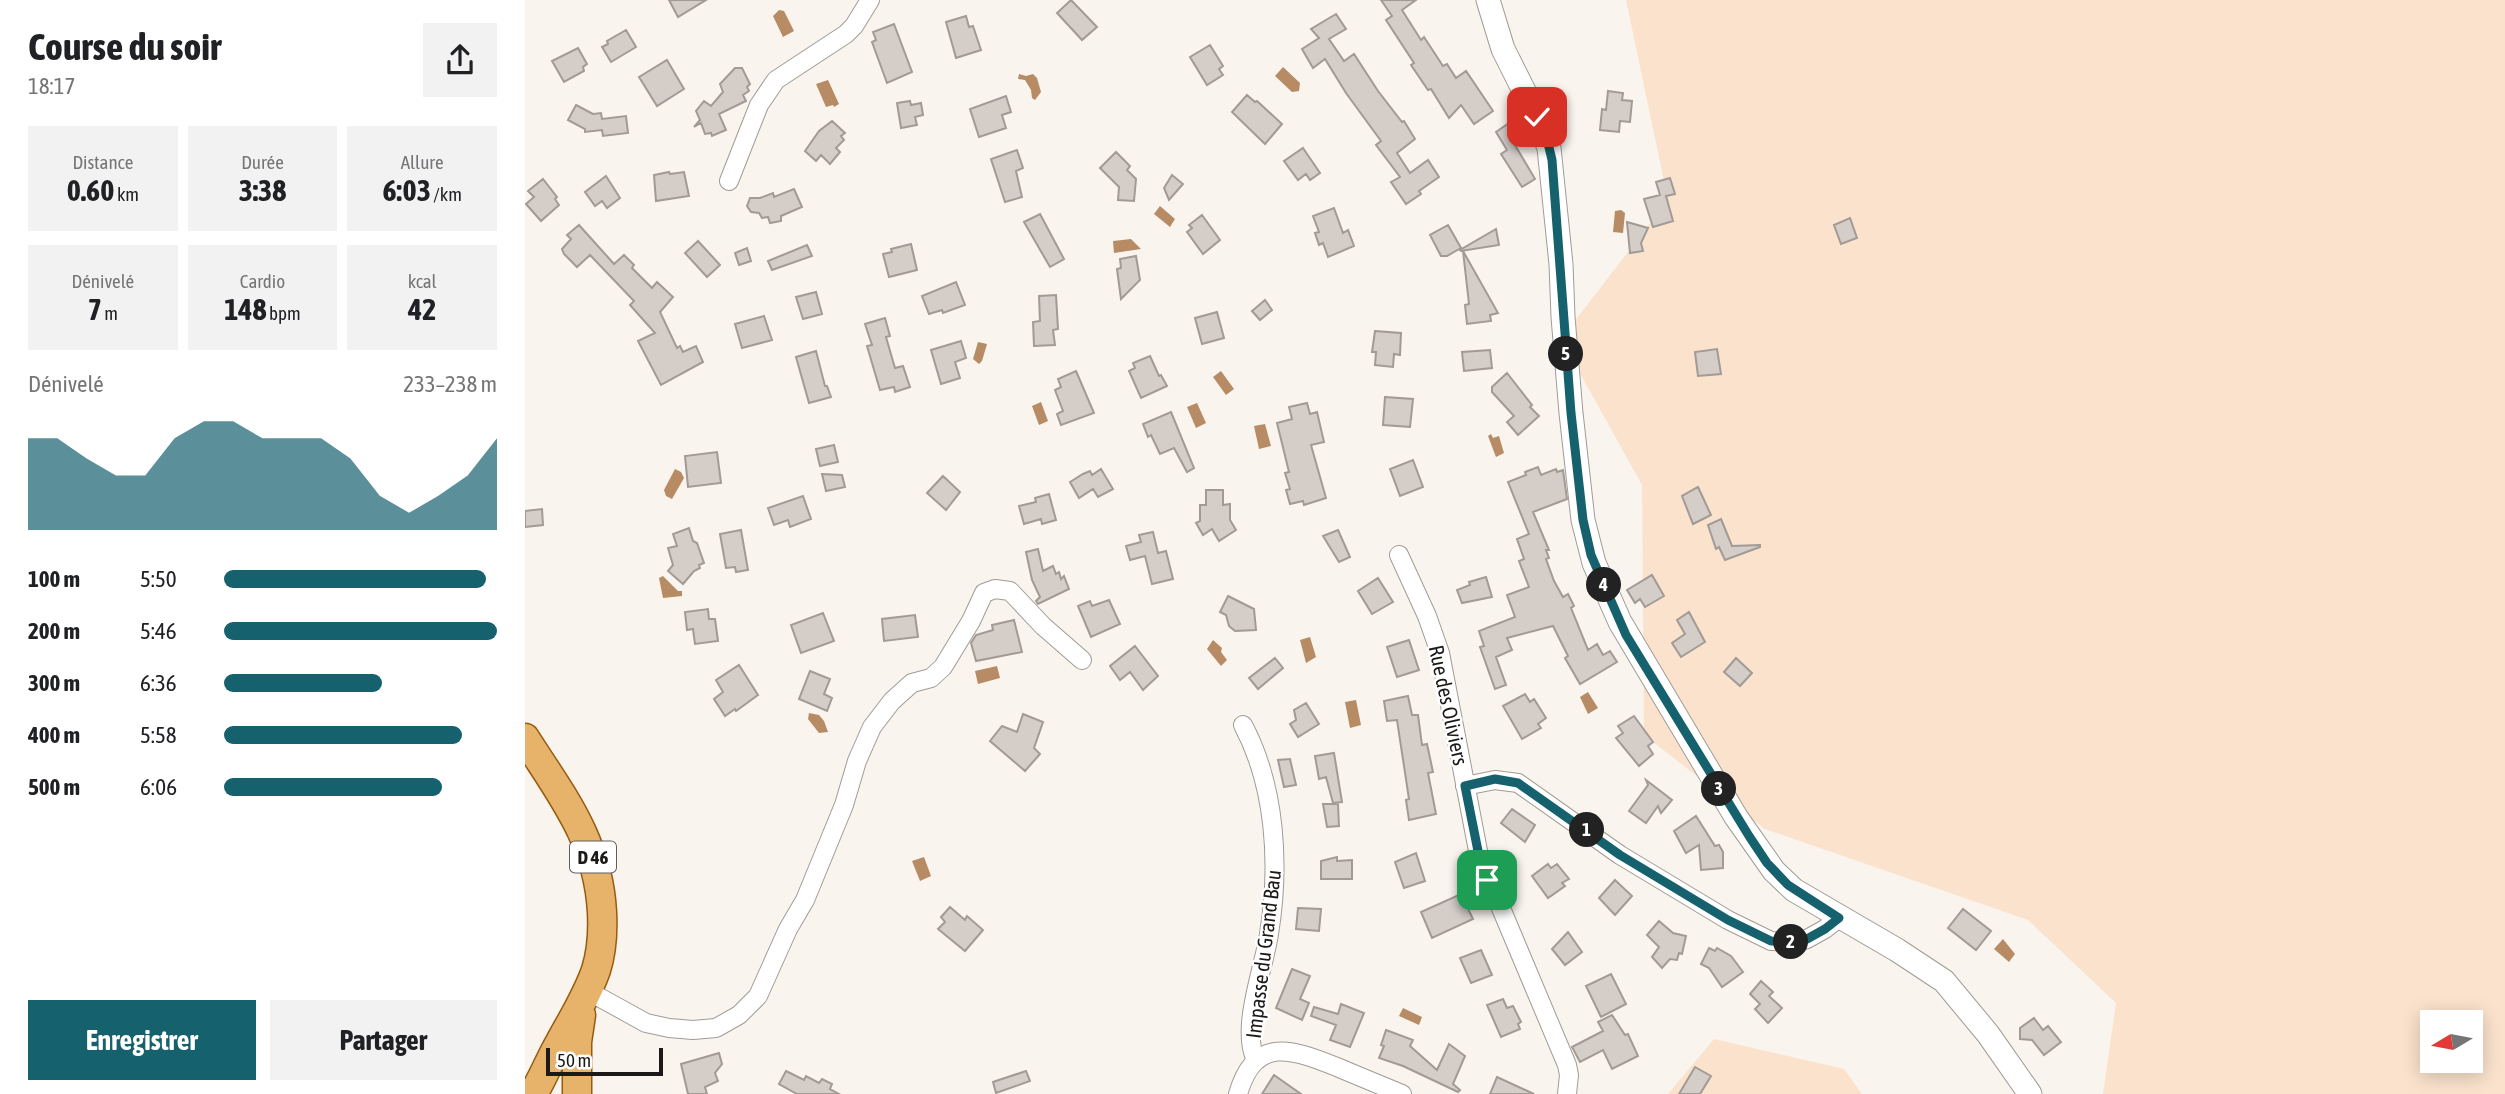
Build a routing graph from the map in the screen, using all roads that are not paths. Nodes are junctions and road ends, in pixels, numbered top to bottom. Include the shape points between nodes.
1 (870, 0) edge
2 (1488, 0) edge
3 (729, 181) dead end
4 (1399, 555) dead end
5 (1082, 660) dead end
6 (1243, 725) dead end
7 (525, 738) edge
8 (1465, 786) junction
9 (1839, 918) junction
10 (585, 998) junction
11 (1256, 1060) junction
12 (533, 1094) edge
13 (577, 1094) edge
14 (1238, 1094) edge
15 (1402, 1094) edge
16 (1567, 1094) edge
17 (2030, 1094) edge

1 - 3 street via 846,34 776,80 759,105
2 - 9 street via 1503,49 1543,130 1552,160 1571,413 1583,520 1594,563 1626,635 1767,863 1788,885
4 - 8 street, Rue des Oliviers via 1440,653
5 - 10 street via 1010,591 984,593 943,667 931,678 912,683 872,727 805,900 758,996 739,1015 716,1028 694,1030 646,1023
6 - 11 street, Impasse du Grand Bau via 1259,762 1274,851 1270,926 1251,1031
7 - 10 main road, D 46 via 573,813 597,871 602,943
8 - 9 street via 1495,779 1518,783 1620,855 1771,941 1807,939
8 - 16 street, Rue des Oliviers via 1487,880 1567,1065
9 - 17 street via 1944,981
10 - 12 main road, D 46
10 - 13 main road, D 46 via 577,1042
11 - 14 street
11 - 15 street via 1279,1049 1300,1052

